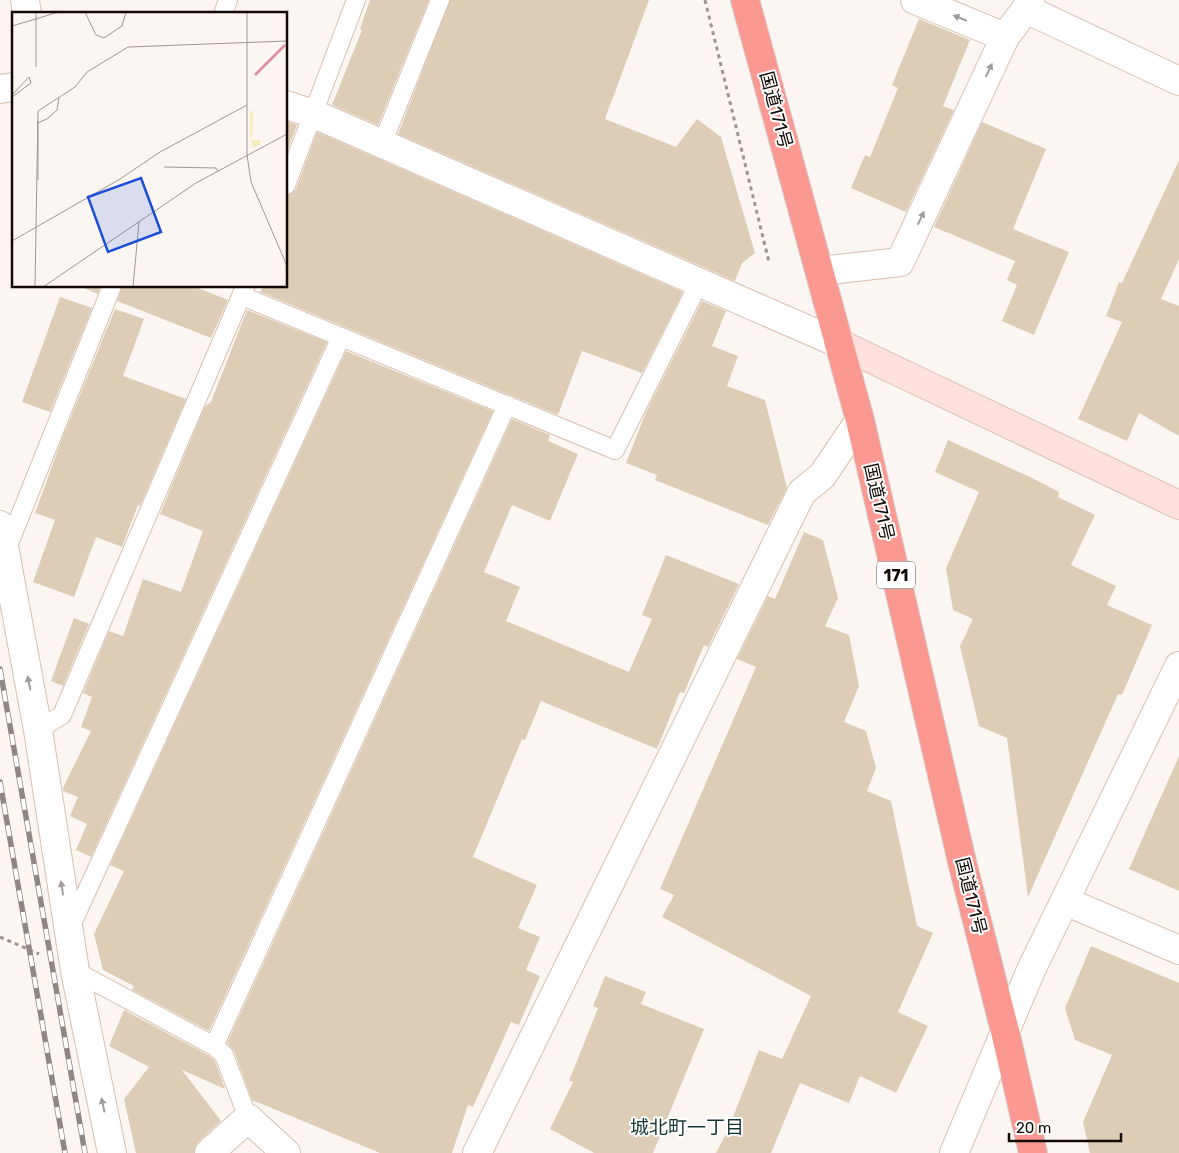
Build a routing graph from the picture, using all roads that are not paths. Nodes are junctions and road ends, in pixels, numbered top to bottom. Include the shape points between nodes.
1 (228, 0) edge
2 (356, 0) edge
3 (440, 0) edge
4 (745, 0) edge
5 (915, 0) edge
6 (1028, 4) edge
7 (224, 12) edge
8 (1005, 37) junction
9 (1179, 81) edge
10 (288, 106) edge
11 (314, 114) junction
12 (382, 144) junction
13 (288, 180) edge
14 (820, 271) junction
15 (698, 282) junction
16 (111, 288) edge
17 (244, 291) edge
18 (340, 337) junction
19 (838, 342) junction
20 (507, 405) junction
21 (860, 420) junction
22 (1179, 505) edge
23 (0, 524) edge
24 (5, 554) junction
25 (1179, 666) edge
26 (38, 730) junction
27 (1065, 901) junction
28 (69, 931) junction
29 (1179, 950) edge
30 (75, 971) junction
31 (1005, 1031) junction
32 (214, 1046) junction
33 (248, 1118) junction
34 (112, 1153) edge
35 (209, 1153) edge
36 (286, 1153) edge
37 (477, 1153) edge
38 (954, 1153) edge
39 (1033, 1153) edge

1 - 7 lane
2 - 11 lane
3 - 12 lane
4 - 14 highway, 国道171号 / 171
8 -> 5 street
6 - 8 street
6 - 9 street
14 -> 8 street via 900,262
10 - 11 street
11 - 12 street
11 - 13 lane
12 - 15 street
14 - 19 highway, 国道171号 / 171
15 - 19 street
15 - 20 lane via 614,450
16 - 24 lane
17 - 18 lane
17 - 26 lane via 62,715
18 - 20 lane
18 - 28 lane
19 - 21 highway, 国道171号 / 171
19 - 22 street
20 - 32 lane
21 - 31 highway, 国道171号 / 171 via 963,866
21 - 37 street via 822,476 802,492
23 - 24 street
26 -> 24 street
25 - 27 street
28 -> 26 street
27 - 29 street
27 - 31 street
28 - 30 street
30 - 32 lane
34 -> 30 street
31 - 38 street
31 - 39 highway, 国道171号 / 171
32 - 33 lane via 224,1055
33 - 35 street
33 - 36 street

